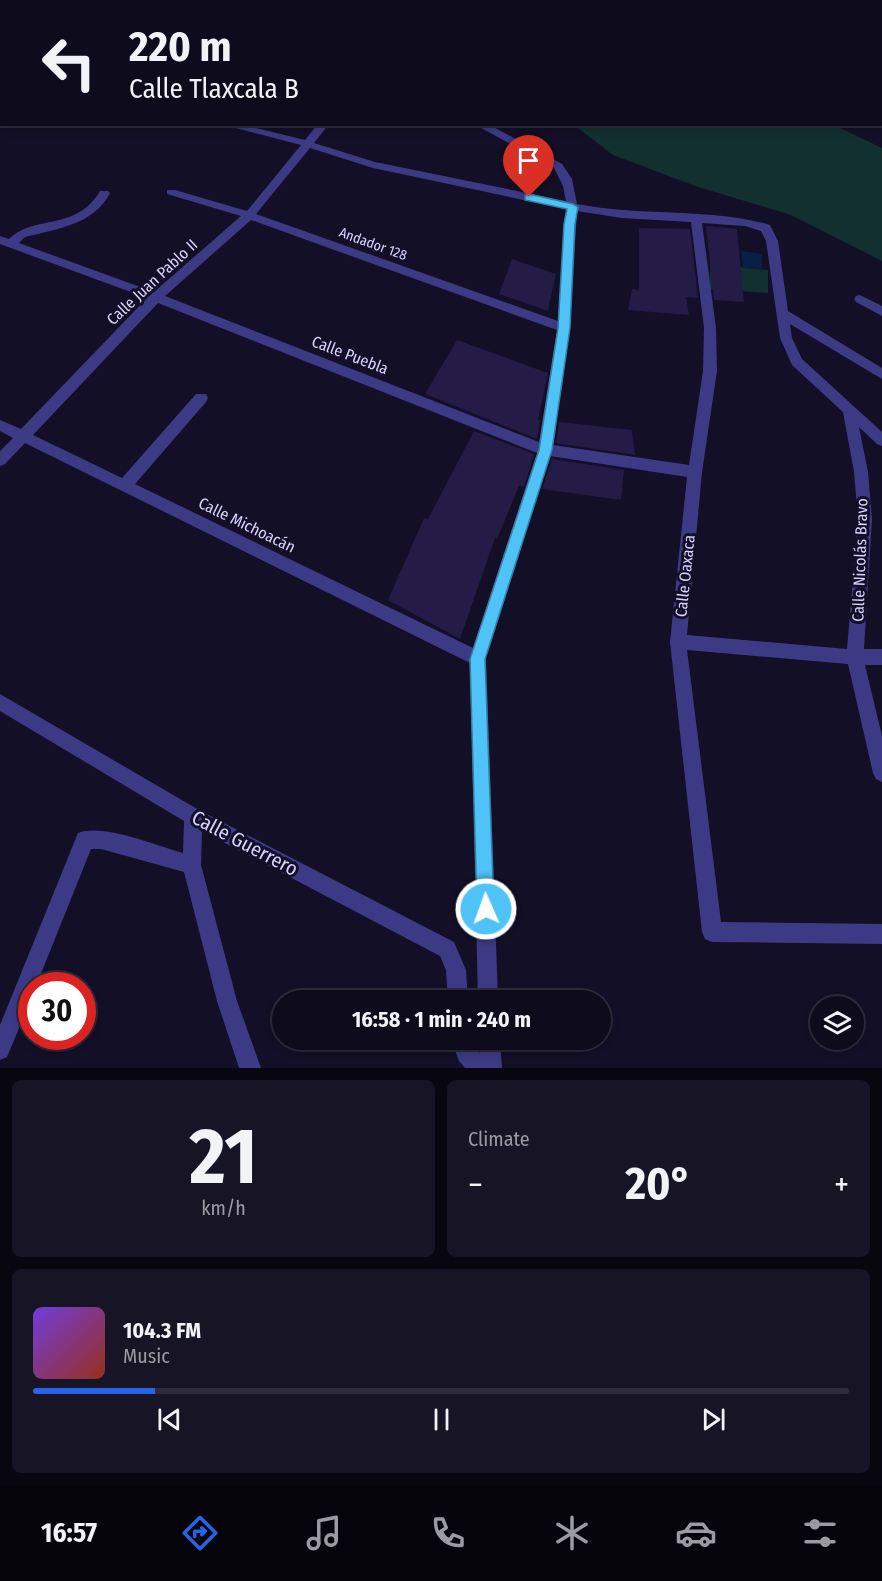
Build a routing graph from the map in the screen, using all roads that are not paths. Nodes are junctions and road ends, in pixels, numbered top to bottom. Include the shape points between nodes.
1 (233, 126) edge
2 (322, 126) edge
3 (482, 126) edge
4 (308, 144) junction
5 (171, 192) dead end
6 (104, 193) dead end
7 (573, 207) junction
8 (249, 216) junction
9 (696, 220) junction
10 (5, 242) edge
11 (156, 297) junction
12 (860, 300) dead end
13 (882, 312) edge
14 (784, 314) junction
15 (564, 328) junction
16 (882, 375) edge
17 (201, 398) dead end
18 (849, 410) junction
19 (0, 424) edge
20 (23, 435) junction
21 (882, 440) edge
22 (545, 450) junction
23 (0, 460) edge
24 (695, 472) junction
25 (125, 485) junction
26 (678, 642) junction
27 (855, 657) junction
28 (882, 657) edge
29 (478, 659) junction
30 (0, 702) edge
31 (882, 773) edge
32 (193, 816) junction
33 (192, 865) junction
34 (882, 934) edge
35 (457, 990) edge
36 (488, 990) edge
37 (0, 1050) edge
38 (465, 1050) edge
39 (490, 1050) edge
40 (250, 1068) edge
41 (480, 1068) edge
42 (490, 1068) edge

1 - 4 street
2 - 4 street, Calle Juan Pablo II
3 - 7 street via 558,166 567,177
4 - 7 street via 373,165
4 - 8 street, Calle Juan Pablo II
5 - 8 street, Andador 128
6 - 10 street via 86,213 70,222
7 - 9 street
7 - 15 street
8 - 11 street, Calle Juan Pablo II
8 - 15 street, Andador 128
9 - 14 street via 746,222 766,228 772,241
9 - 24 street, Calle Oaxaca via 710,328 710,371
10 - 11 street, Calle Puebla
11 - 20 street, Calle Juan Pablo II
11 - 22 street, Calle Puebla
12 - 13 street
14 - 16 street
14 - 18 street via 786,338 797,362
15 - 22 street
17 - 25 street
18 - 21 street
18 - 27 street, Calle Nicolás Bravo via 865,519
19 - 20 street, Calle Michoacán
20 - 23 street, Calle Juan Pablo II
20 - 25 street, Calle Michoacán
22 - 24 street, Calle Puebla
22 - 29 street
24 - 26 street, Calle Oaxaca
25 - 29 street, Calle Michoacán
26 - 27 street
26 - 34 street, Calle Oaxaca via 712,932
27 - 28 street
27 - 31 street, Calle Nicolás Bravo
29 - 36 street
30 - 32 street, Calle Guerrero
32 - 33 street
32 - 35 street, Calle Guerrero via 447,949 456,970
33 - 37 street via 101,840 85,840
33 - 40 street via 227,1001
38 - 41 street
39 - 42 street

